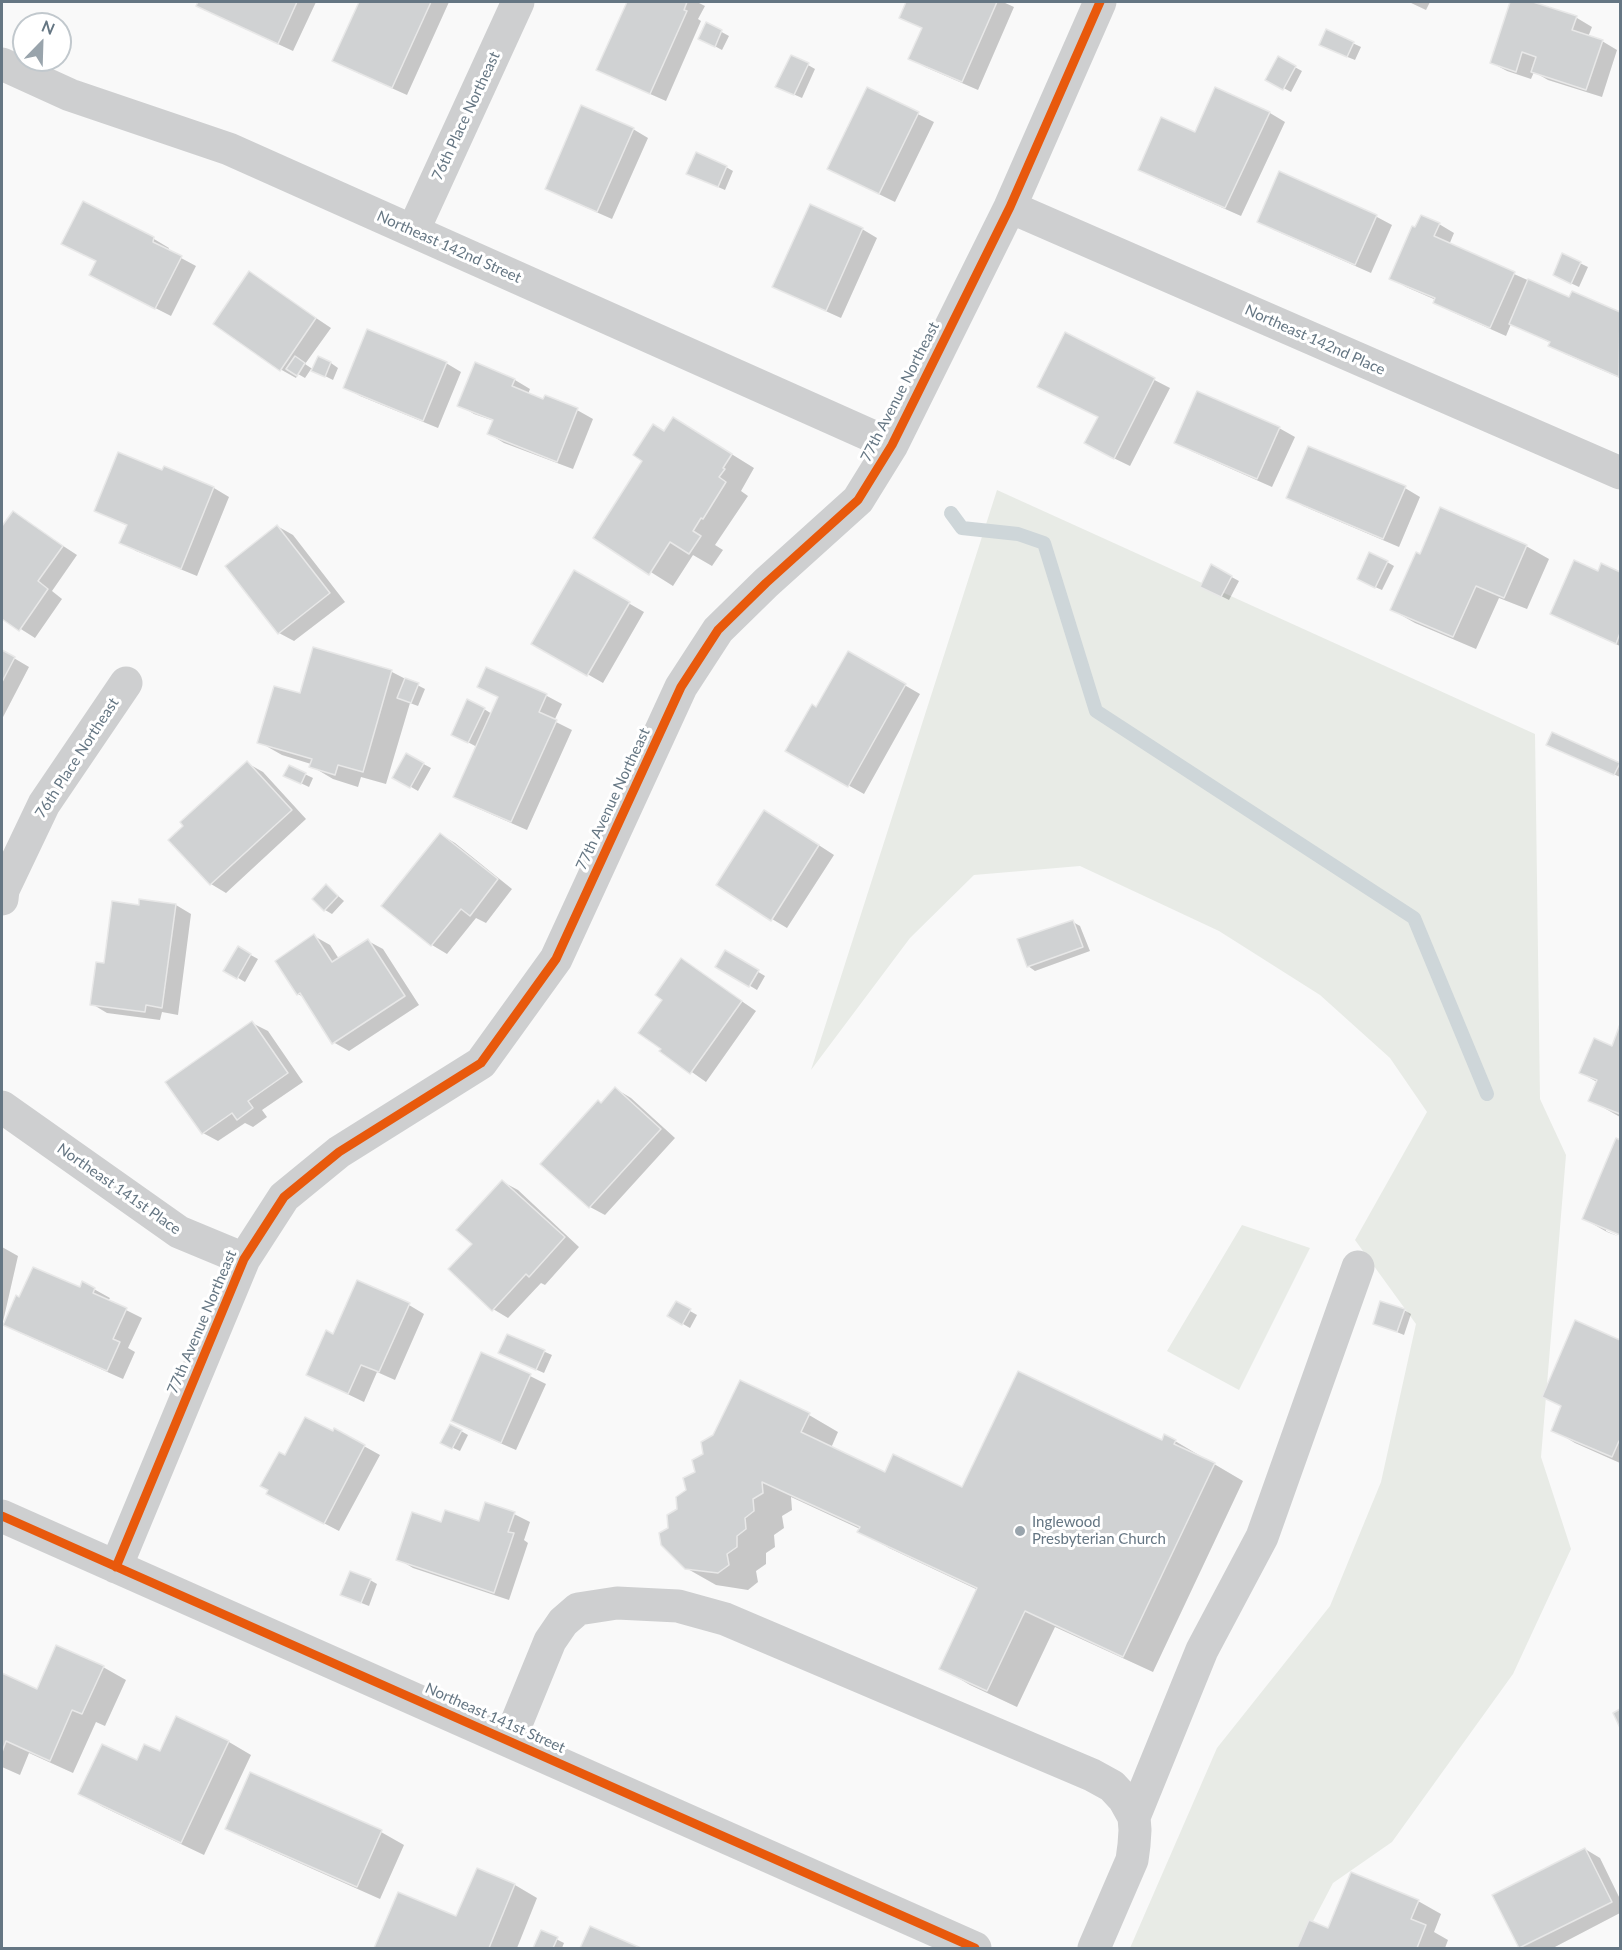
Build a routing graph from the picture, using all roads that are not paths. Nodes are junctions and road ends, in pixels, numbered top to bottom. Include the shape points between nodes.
1 (518, 2) edge
2 (1100, 2) edge
3 (2, 64) edge
4 (1010, 207) junction
5 (413, 231) junction
6 (892, 445) junction
7 (1620, 473) edge
8 (126, 682) dead end
9 (2, 899) edge
10 (2, 1107) edge
11 (244, 1259) junction
12 (1358, 1267) dead end
13 (2, 1516) edge
14 (116, 1567) junction
15 (509, 1741) junction
16 (1134, 1817) junction
17 (975, 1948) edge
18 (1094, 1948) edge

1 - 5 street, 76th Place Northeast
2 - 4 street, 77th Avenue Northeast
3 - 5 street, Northeast 142nd Street via 70,95 229,149
4 - 6 street, 77th Avenue Northeast
4 - 7 street, Northeast 142nd Place
5 - 6 street, Northeast 142nd Street
6 - 11 street, 77th Avenue Northeast via 858,500 718,630 681,687 556,959 480,1063 339,1152 284,1197
8 - 9 street, 76th Place Northeast via 44,804
10 - 11 street, Northeast 141st Place via 179,1232
11 - 14 street, 77th Avenue Northeast
12 - 16 street via 1262,1537 1202,1650
13 - 14 street, Northeast 141st Street
14 - 15 street, Northeast 141st Street
15 - 16 street via 550,1641 563,1622 579,1609 617,1603 678,1606 724,1619 1092,1775 1112,1785
15 - 17 street, Northeast 141st Street
16 - 18 street via 1132,1860

